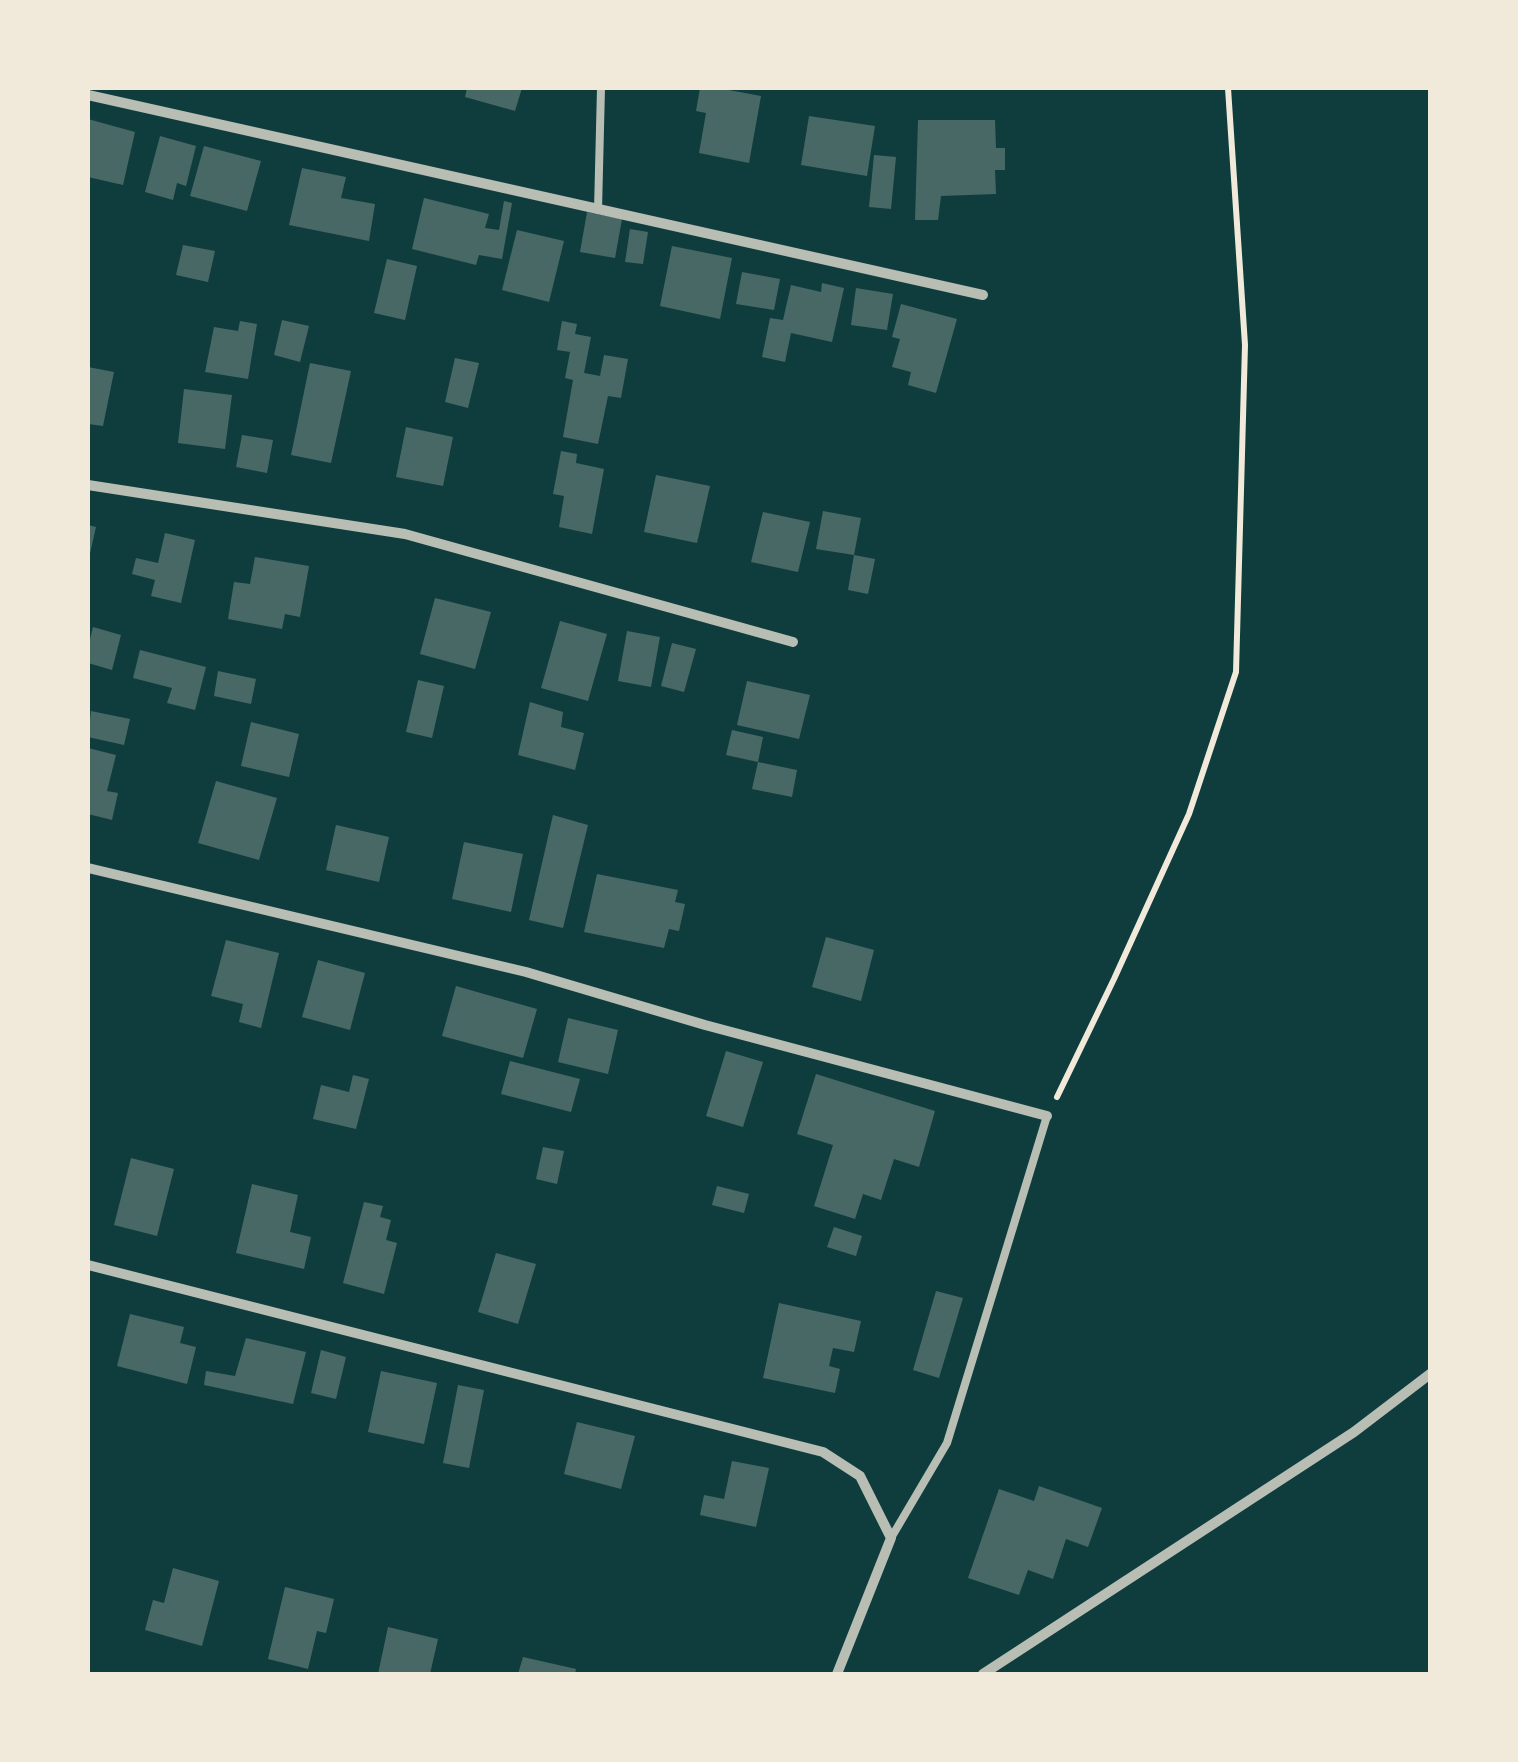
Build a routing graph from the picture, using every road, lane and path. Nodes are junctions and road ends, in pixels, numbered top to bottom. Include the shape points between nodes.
1 (601, 88) edge
2 (1228, 88) edge
3 (88, 95) edge
4 (598, 210) junction
5 (983, 295) dead end
6 (88, 485) edge
7 (793, 642) dead end
8 (88, 868) edge
9 (1047, 1116) junction
10 (88, 1265) edge
11 (1430, 1374) edge
12 (891, 1538) junction
13 (838, 1674) edge
14 (983, 1674) edge

1 - 4 lane
2 - 9 path via 1245,344 1236,672 1189,814
3 - 4 street
4 - 5 street
6 - 7 street via 405,534
8 - 9 street via 526,972
9 - 12 lane via 947,1443
10 - 12 street via 823,1452 860,1476
11 - 14 street via 1354,1432
12 - 13 street

